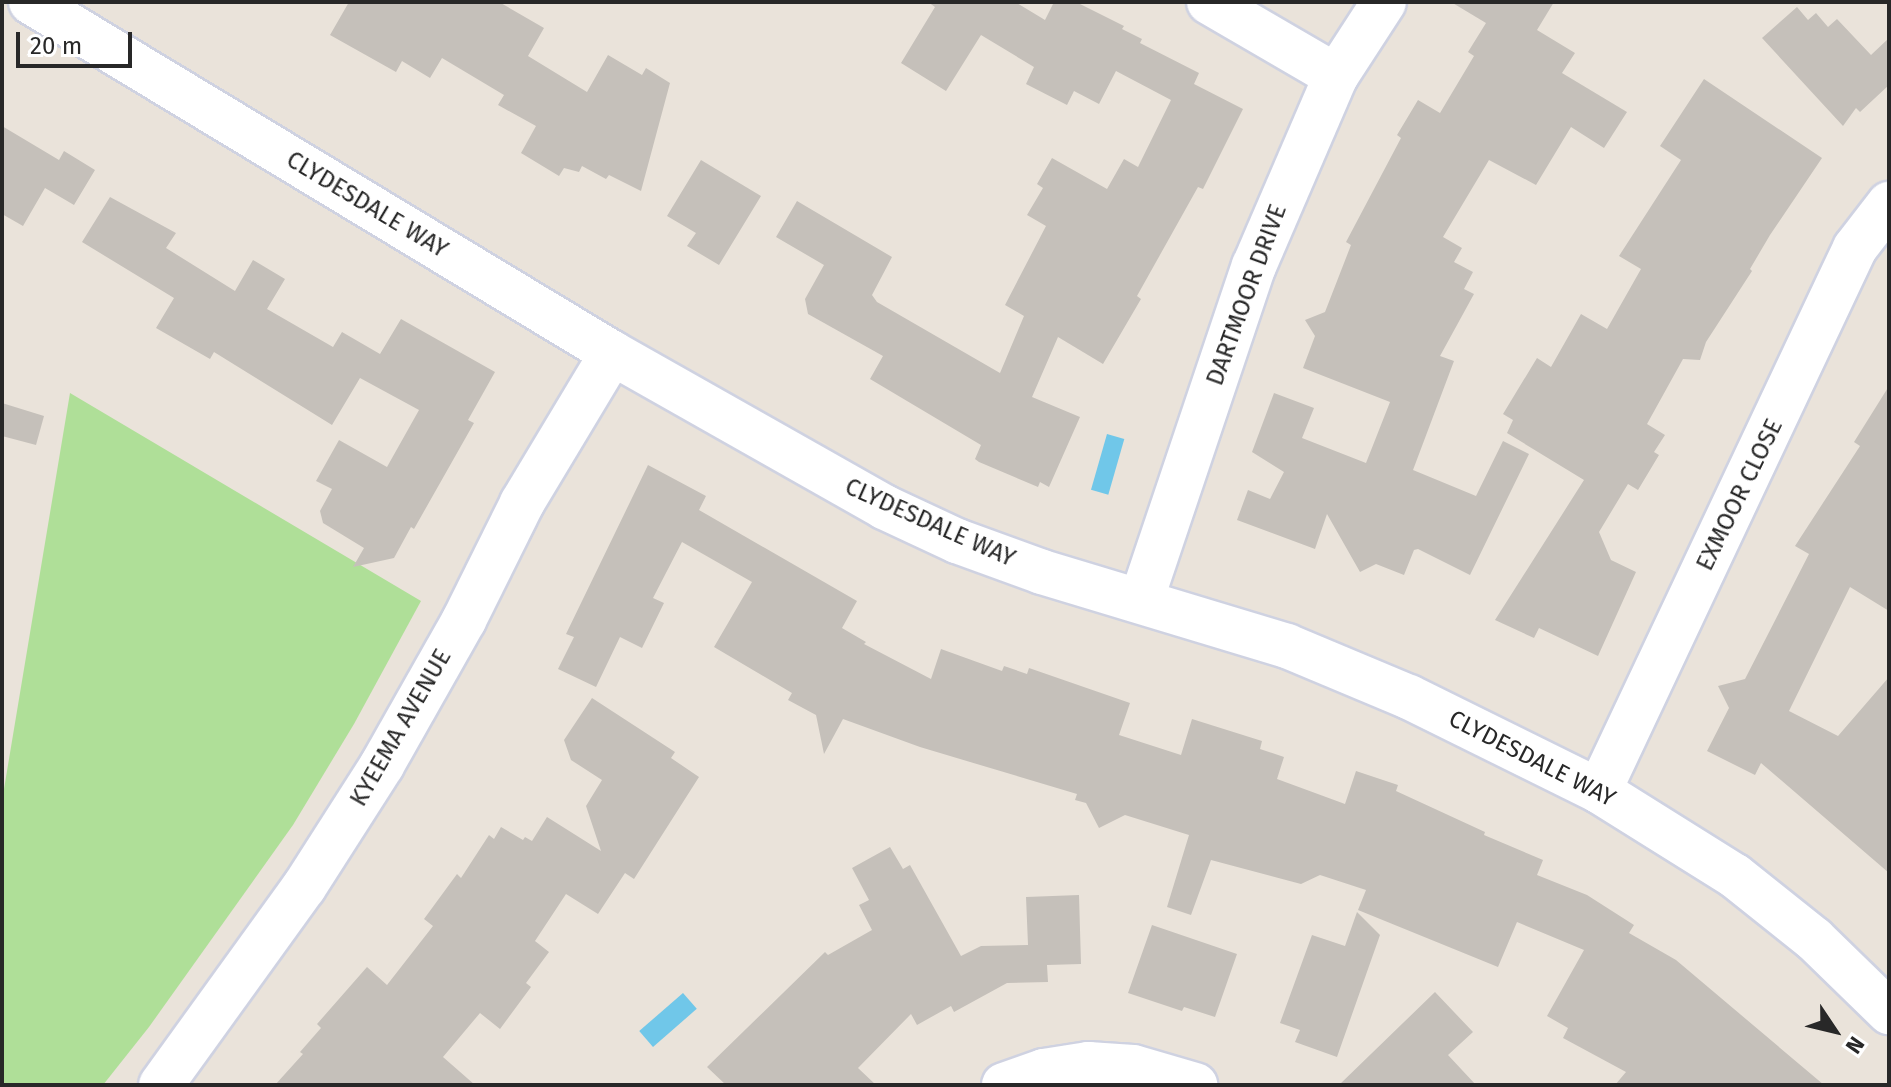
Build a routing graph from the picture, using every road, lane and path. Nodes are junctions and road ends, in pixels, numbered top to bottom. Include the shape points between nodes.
1 (31, 2) edge
2 (1209, 2) edge
3 (1384, 2) edge
4 (1336, 76) junction
5 (1889, 204) edge
6 (612, 353) junction
7 (1141, 601) junction
8 (1599, 791) junction
9 (1889, 1012) edge
10 (161, 1085) edge
11 (1004, 1085) edge
12 (1195, 1085) edge

1 - 6 street, CLYDESDALE WAY
2 - 4 street
3 - 4 street, DARTMOOR DRIVE
4 - 7 street, DARTMOOR DRIVE via 1254,266
5 - 8 street, EXMOOR CLOSE via 1855,248
6 - 7 street, CLYDESDALE WAY via 908,519 1042,572
6 - 10 street, KYEEMA AVENUE via 522,503 382,765 295,900
7 - 8 street, CLYDESDALE WAY via 1287,646 1409,697
8 - 9 street, CLYDESDALE WAY via 1735,876 1814,939
11 - 12 street via 1088,1064 1133,1067

